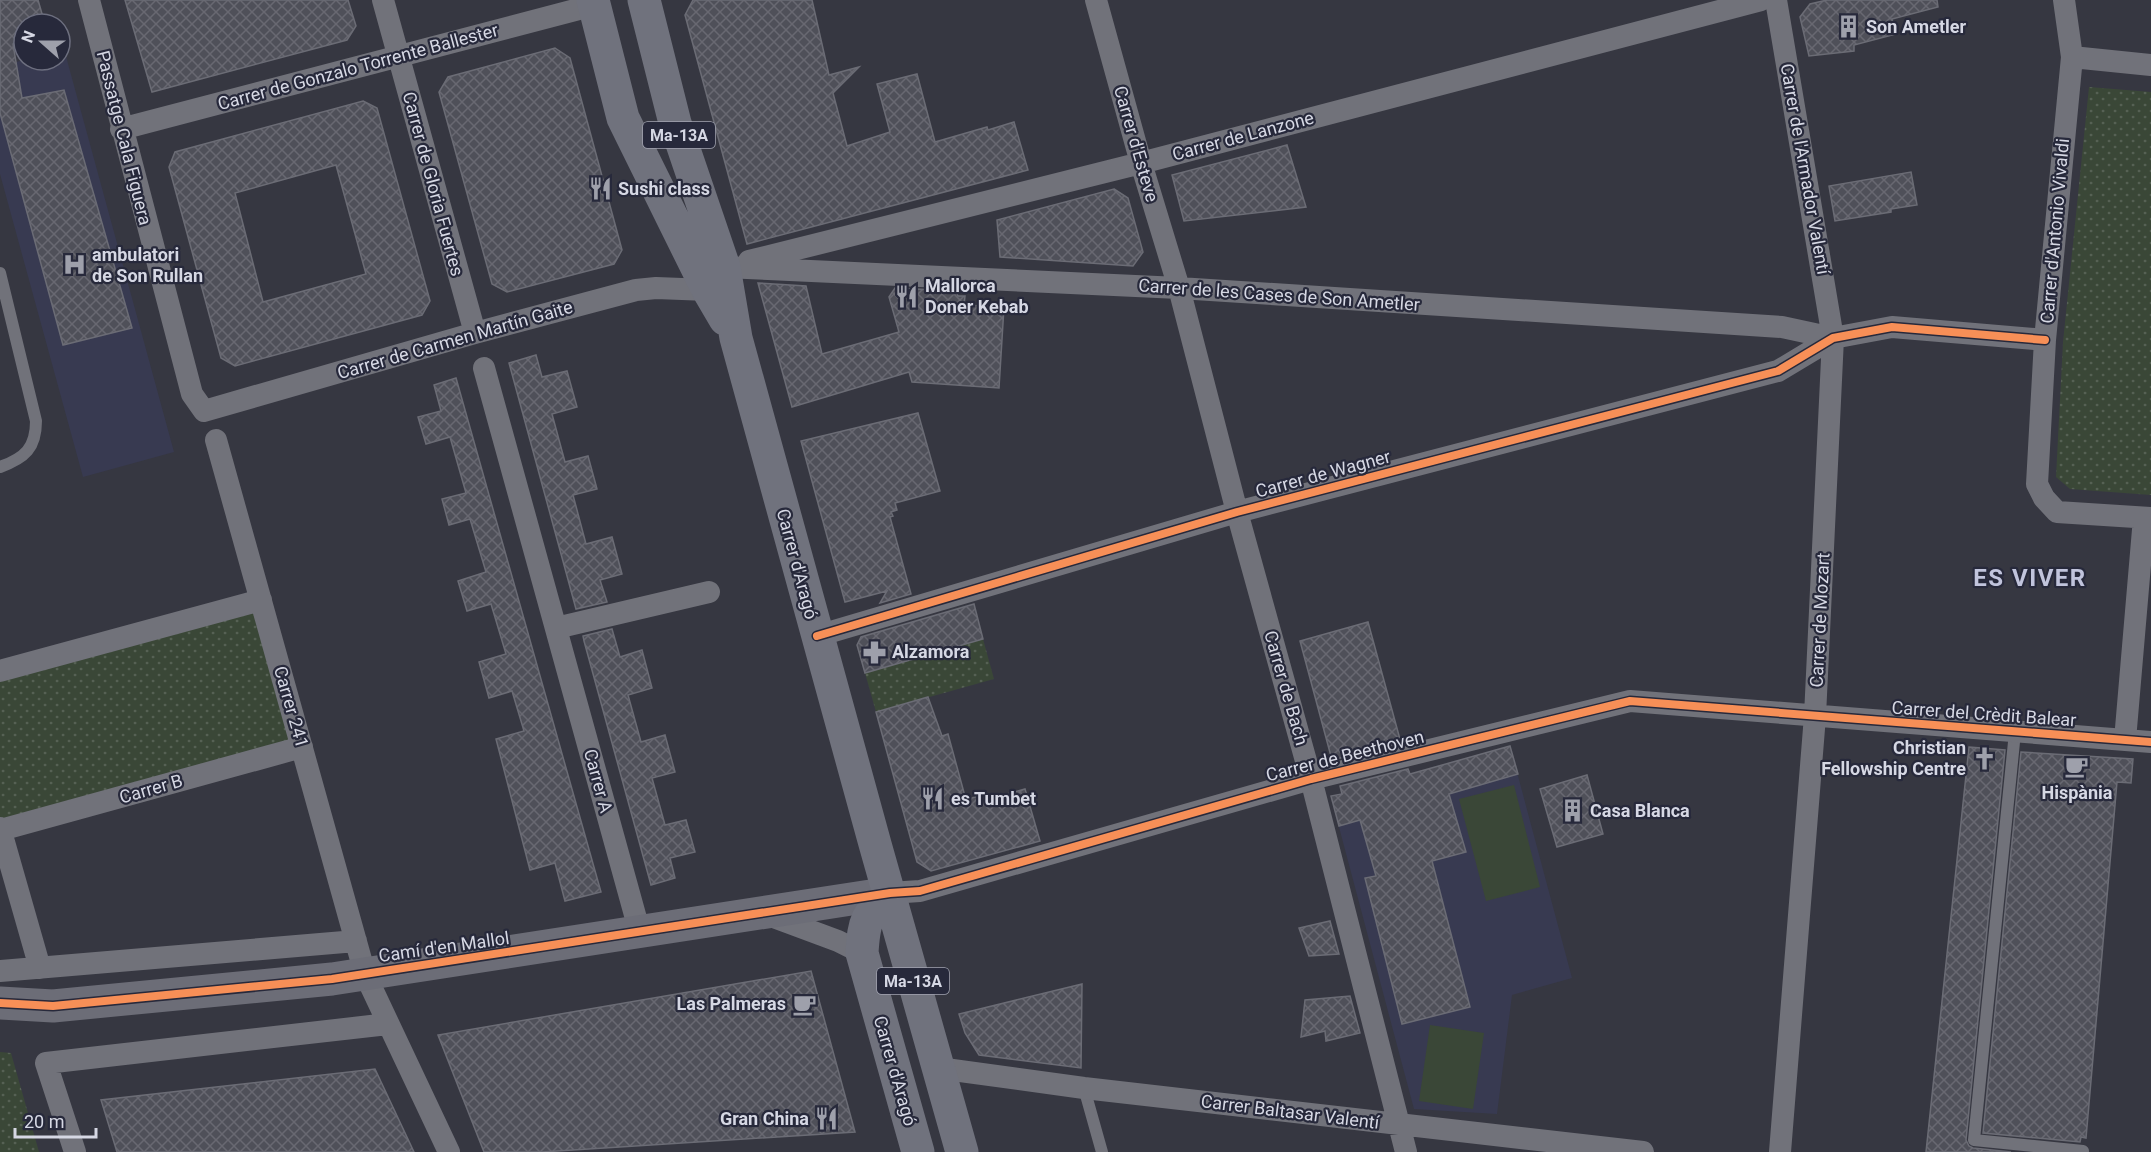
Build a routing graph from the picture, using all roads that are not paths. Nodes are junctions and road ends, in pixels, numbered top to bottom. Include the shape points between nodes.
1 (89, 0) edge
2 (382, 0) edge
3 (644, 0) edge
4 (1096, 0) edge
5 (1761, 0) edge
6 (1776, 0) edge
7 (2064, 0) edge
8 (600, 2) edge
9 (398, 56) junction
10 (2072, 57) junction
11 (2151, 65) edge
12 (121, 129) junction
13 (1141, 163) junction
14 (0, 273) edge
15 (716, 278) junction
16 (1179, 288) junction
17 (475, 333) junction
18 (1833, 338) junction
19 (2045, 340) junction
20 (484, 368) dead end
21 (204, 411) joint
22 (216, 440) dead end
23 (0, 467) edge
24 (1237, 512) junction
25 (2148, 518) edge
26 (709, 592) dead end
27 (261, 600) junction
28 (556, 628) junction
29 (817, 636) junction
30 (0, 671) edge
31 (1815, 716) junction
32 (2015, 732) junction
33 (2125, 740) junction
34 (2151, 742) edge
35 (302, 747) junction
36 (1311, 779) junction
37 (0, 830) edge
38 (890, 893) junction
39 (761, 912) junction
40 (640, 933) junction
41 (356, 941) junction
42 (862, 952) junction
43 (40, 968) junction
44 (0, 970) edge
45 (365, 974) junction
46 (0, 1003) edge
47 (388, 1024) junction
48 (938, 1068) junction
49 (1084, 1088) junction
50 (1400, 1124) junction
51 (2083, 1151) edge
52 (75, 1152) edge
53 (449, 1152) edge
54 (918, 1152) edge
55 (962, 1152) edge
56 (1102, 1152) edge
57 (1406, 1152) edge
58 (1643, 1152) edge
59 (1780, 1152) edge

1 - 12 street, Passatge Cala Figuera
2 - 9 street, Carrer de Gloria Fuertes
3 - 15 main road, Carrer d'Aragó / Ma-13A
4 - 13 street, Carrer d'Esteve
5 - 13 street, Carrer de Lanzone
6 - 18 street, Carrer de l'Armador Valentí
7 - 10 street, Carrer d'Antonio Vivaldi
8 - 9 street, Carrer de Gonzalo Torrente Ballester
8 - 15 main road, Ma-13A via 623,118 685,242
9 - 12 street, Carrer de Gonzalo Torrente Ballester
9 - 17 street, Carrer de Gloria Fuertes
10 - 11 street
10 - 19 street, Carrer d'Antonio Vivaldi
12 - 21 street, Passatge Cala Figuera via 192,394
13 - 15 street, Carrer de Lanzone
13 - 16 street, Carrer d'Esteve
14 - 23 lane via 36,422 36,435 24,456
15 - 16 street, Carrer de les Cases de Son Ametler
15 - 17 street, Carrer de Carmen Martín Gaite via 636,290
15 - 29 main road, Carrer d'Aragó / Ma-13A
16 - 18 street, Carrer de les Cases de Son Ametler via 1782,327
16 - 24 street, Carrer de Bach
17 - 21 street, Carrer de Carmen Martín Gaite
18 - 19 street via 1892,327
18 - 24 street, Carrer de Wagner via 1778,370
18 - 31 street, Carrer de Mozart
19 - 25 street, Carrer d'Antonio Vivaldi via 2037,484 2044,498 2057,512
20 - 28 street, Carrer A
22 - 27 street, Carrer 241
24 - 29 street, Carrer de Wagner
24 - 36 street, Carrer de Bach
25 - 33 street
26 - 28 street
27 - 30 street
27 - 35 street, Carrer 241
28 - 40 street, Carrer A
29 - 38 main road, Carrer d'Aragó / Ma-13A
31 - 32 street, Carrer del Crèdit Balear
31 - 36 street, Carrer de Beethoven via 1630,701
31 - 59 street, Carrer de Mozart
32 - 33 street, Carrer del Crèdit Balear
32 - 51 lane via 1974,1140
33 - 34 street, Carrer del Crèdit Balear
35 - 37 street, Carrer B
35 - 41 street, Carrer 241
36 - 38 street, Carrer de Beethoven via 920,891
36 - 50 street, Carrer de Bach
37 - 43 street
38 - 39 street, Camí d'en Mallol
38 - 42 main road, Carrer d'Aragó via 863,927
38 - 48 main road, Carrer d'Aragó / Ma-13A
39 - 40 street, Camí d'en Mallol
39 - 42 street
40 - 45 street, Camí d'en Mallol
41 - 43 street
41 - 45 street, Carrer 241
42 - 54 main road, Carrer d'Aragó
43 - 44 street
45 - 46 street, Camí d'en Mallol via 53,1006
45 - 47 street, Carrer 241
47 - 52 street via 46,1064
47 - 53 street, Carrer 241
48 - 49 street, Carrer Baltasar Valentí
48 - 55 main road, Carrer d'Aragó / Ma-13A
49 - 50 street, Carrer Baltasar Valentí
49 - 56 lane
50 - 57 street, Carrer de Bach
50 - 58 street, Carrer Baltasar Valentí

